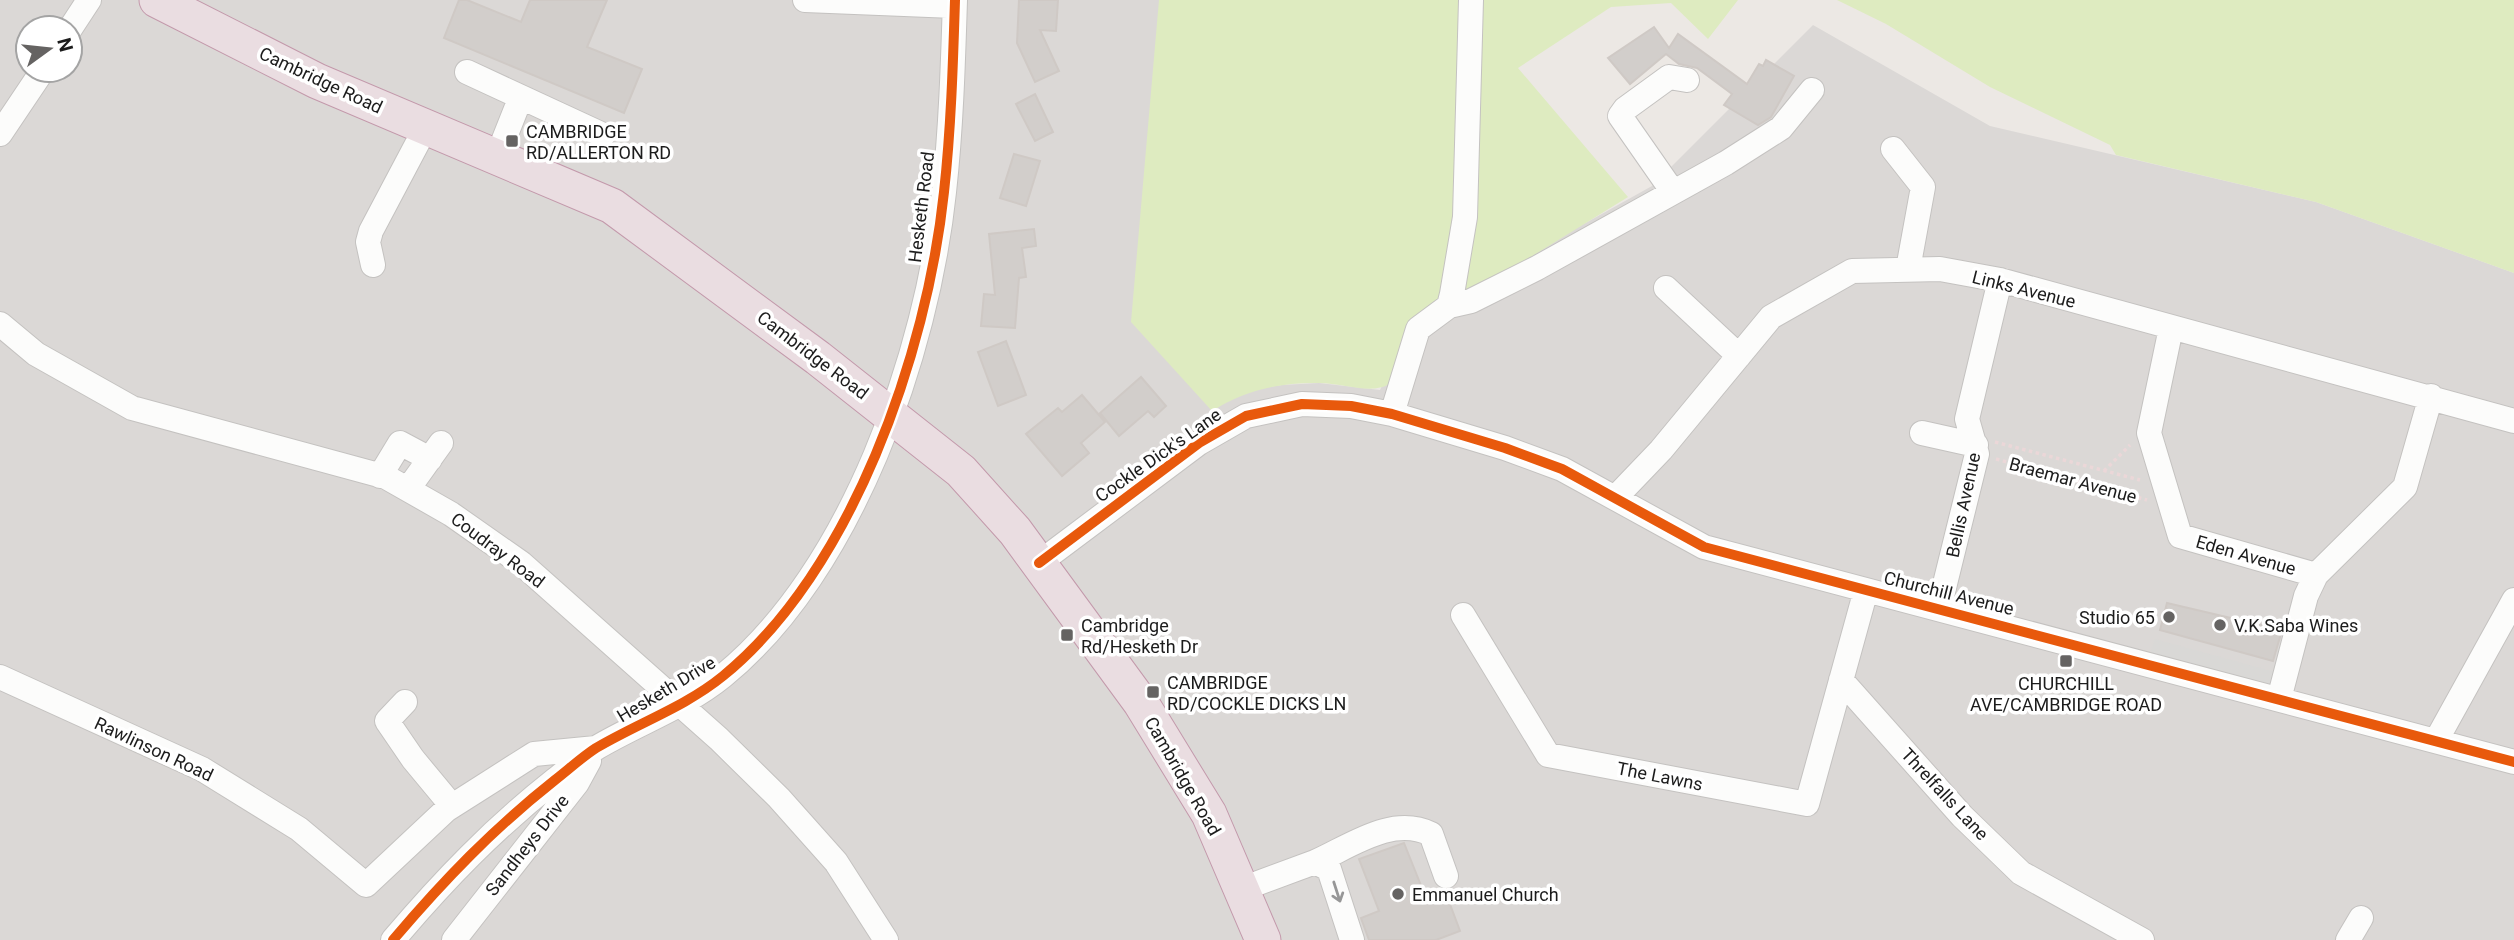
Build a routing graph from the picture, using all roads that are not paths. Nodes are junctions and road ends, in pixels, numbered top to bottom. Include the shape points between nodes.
1 (157, 0) edge
2 (805, 0) edge
3 (1471, 0) edge
4 (955, 3) edge
5 (467, 72) dead end
6 (1687, 80) dead end
7 (34, 84) edge
8 (1812, 90) dead end
9 (520, 99) junction
10 (426, 127) junction
11 (0, 134) edge
12 (603, 135) dead end
13 (1893, 149) dead end
14 (497, 157) junction
15 (1673, 192) junction
16 (373, 265) dead end
17 (1908, 270) junction
18 (2000, 280) junction
19 (1666, 288) dead end
20 (1449, 306) junction
21 (0, 324) edge
22 (2171, 328) junction
23 (1739, 356) junction
24 (2431, 396) junction
25 (891, 414) junction
26 (1392, 414) junction
27 (2514, 421) edge
28 (1922, 433) dead end
29 (1975, 445) junction
30 (380, 476) junction
31 (408, 489) junction
32 (1615, 498) junction
33 (1039, 563) junction
34 (2316, 575) junction
35 (1866, 590) junction
36 (2514, 600) edge
37 (1939, 608) junction
38 (1464, 614) dead end
39 (0, 677) edge
40 (1841, 680) junction
41 (2279, 699) junction
42 (405, 702) dead end
43 (682, 703) junction
44 (2437, 739) junction
45 (596, 748) junction
46 (2514, 761) edge
47 (452, 806) junction
48 (1315, 862) junction
49 (1446, 876) dead end
50 (1242, 890) junction
51 (2361, 918) dead end
52 (393, 940) edge
53 (454, 940) edge
54 (886, 940) edge
55 (1263, 940) edge
56 (1352, 940) edge
57 (2142, 940) edge
58 (2348, 940) edge

1 - 10 highway, Cambridge Road via 317,81
2 - 4 street
3 - 20 street via 1465,217
4 - 25 street, Hesketh Road via 944,192 935,255
5 - 9 street
6 - 15 street via 1669,78 1620,116
7 - 11 street
8 - 15 street via 1781,128
9 - 12 street
9 - 14 street
10 - 14 highway, Cambridge Road
10 - 16 street via 371,231 368,242
13 - 17 street via 1923,187
14 - 25 highway, Cambridge Road via 612,206
15 - 20 street via 1537,268 1471,301
17 - 18 street, Links Avenue via 1940,269
17 - 23 street, Links Avenue via 1852,271 1771,317
18 - 22 street, Links Avenue
18 - 29 street, Bellis Avenue via 1967,419
19 - 23 street
20 - 26 street via 1418,328
21 - 30 street, Coudray Road via 36,354 132,408
22 - 24 street, Links Avenue
22 - 34 street, Eden Avenue via 2149,433 2180,536
23 - 32 street, Links Avenue
24 - 27 street, Links Avenue
24 - 34 street, Eden Avenue via 2405,487
25 - 33 highway, Cambridge Road via 961,471
25 - 43 street, Hesketh Drive via 869,471 806,584 745,657
26 - 32 street, Churchill Avenue via 1539,461
26 - 33 street, Cockle Dick's Lane via 1302,404 1245,416 1199,443
28 - 29 street
29 - 37 street, Bellis Avenue
30 - 31 street, Coudray Road
30 - 31 street via 401,443 435,451
31 - 43 street, Coudray Road via 451,513 521,564 647,678
32 - 35 street, Churchill Avenue via 1704,547
33 - 50 highway, Cambridge Road via 1141,703 1209,814
34 - 41 street, Eden Avenue via 2306,596
35 - 37 street, Churchill Avenue
35 - 40 street
36 - 44 street
37 - 41 street, Churchill Avenue
38 - 40 street, The Lawns via 1548,755 1807,804
39 - 47 street, Rawlinson Road via 202,769 299,829 366,885
40 - 57 street, Threlfalls Lane via 1962,816 2021,873
41 - 44 street, Churchill Avenue
42 - 47 street via 387,721
43 - 45 street, Hesketh Drive
43 - 54 street, Coudray Road via 779,798 836,862
44 - 46 street, Churchill Avenue
45 - 47 street via 534,754
45 - 52 street, Hesketh Drive via 529,800 451,871
45 - 53 street, Sandheys Drive via 577,783
48 - 49 street via 1394,826 1416,827 1431,834
48 - 50 street
48 -> 56 street via 1329,869
50 - 55 highway, Cambridge Road
51 - 58 street

